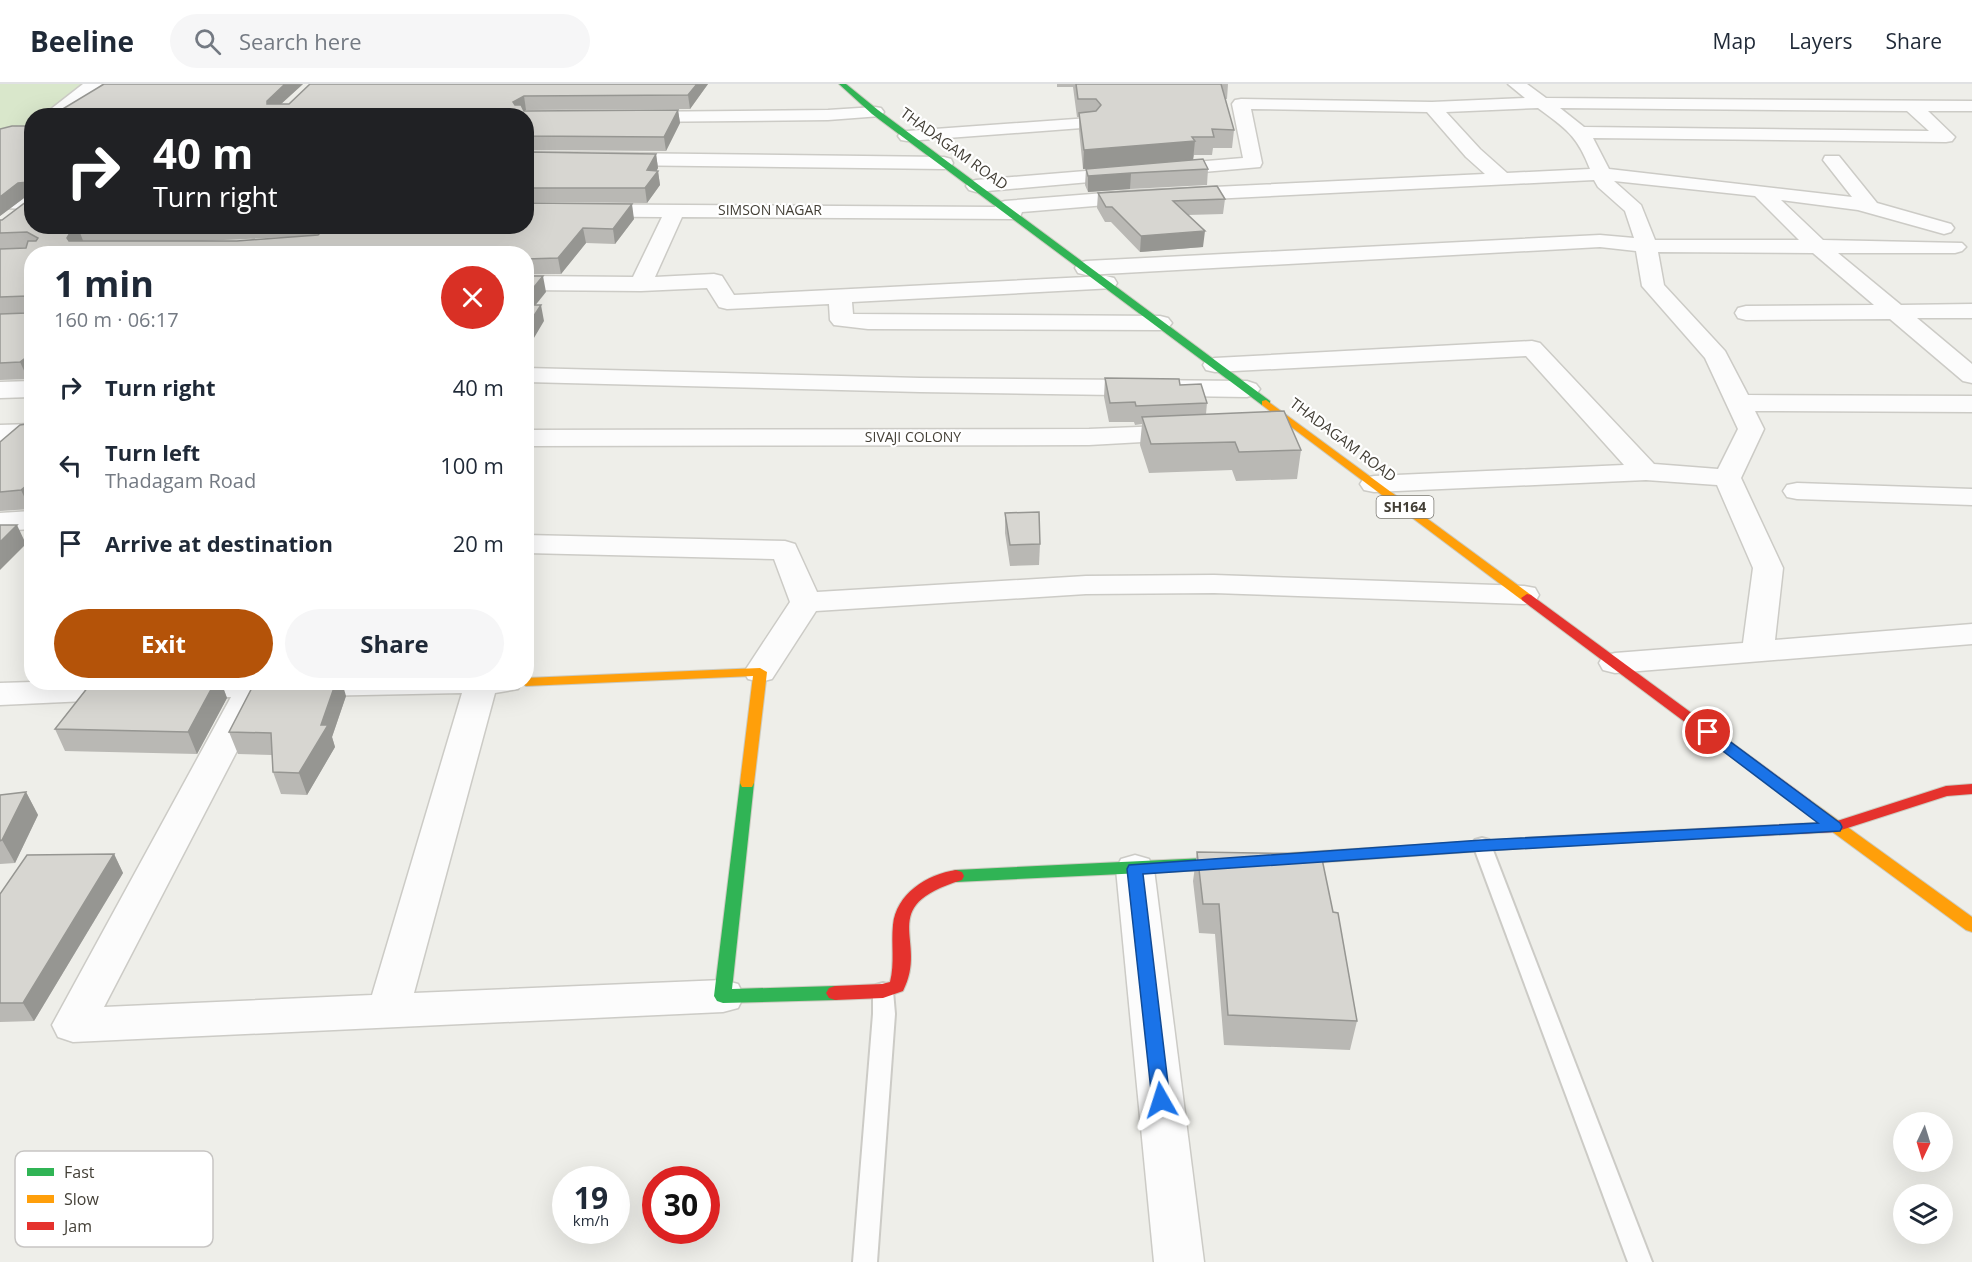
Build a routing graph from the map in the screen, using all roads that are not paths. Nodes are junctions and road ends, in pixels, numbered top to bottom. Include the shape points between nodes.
1 (94, 84) edge
2 (842, 84) edge
3 (1516, 84) edge
4 (1542, 103) junction
5 (1911, 105) junction
6 (1972, 106) edge
7 (1432, 107) junction
8 (61, 108) edge
9 (875, 112) junction
10 (618, 117) edge
11 (1089, 123) edge
12 (1579, 132) junction
13 (907, 136) junction
14 (534, 158) edge
15 (1832, 160) dead end
16 (944, 163) junction
17 (1601, 174) junction
18 (1501, 178) junction
19 (976, 186) junction
20 (1761, 191) junction
21 (0, 202) edge
22 (24, 203) edge
23 (1872, 208) junction
24 (24, 209) edge
25 (534, 210) edge
26 (675, 210) junction
27 (1009, 210) junction
28 (8, 222) edge
29 (1944, 228) dead end
30 (1815, 245) junction
31 (1646, 246) junction
32 (1955, 247) dead end
33 (1086, 268) junction
34 (1106, 283) junction
35 (534, 284) edge
36 (641, 284) junction
37 (840, 296) junction
38 (1893, 311) junction
39 (1972, 311) edge
40 (1746, 313) dead end
41 (1160, 323) junction
42 (1215, 365) junction
43 (534, 375) edge
44 (1972, 376) edge
45 (24, 389) edge
46 (1247, 389) junction
47 (0, 390) edge
48 (1739, 403) junction
49 (1972, 404) edge
50 (1300, 428) junction
51 (1265, 429) edge
52 (24, 432) edge
53 (1206, 432) edge
54 (0, 433) edge
55 (534, 438) edge
56 (1646, 472) junction
57 (1727, 478) junction
58 (1374, 484) junction
59 (1797, 491) dead end
60 (1972, 497) edge
61 (24, 520) edge
62 (0, 522) edge
63 (534, 544) edge
64 (1524, 595) junction
65 (806, 602) junction
66 (1969, 638) edge
67 (1758, 652) junction
68 (1615, 663) junction
69 (760, 672) junction
70 (534, 682) edge
71 (113, 690) edge
72 (251, 690) edge
73 (492, 690) edge
74 (0, 694) edge
75 (1972, 789) edge
76 (1834, 827) junction
77 (1482, 845) junction
78 (1135, 869) junction
79 (1972, 926) edge
80 (883, 991) junction
81 (723, 996) junction
82 (388, 1011) junction
83 (865, 1262) edge
84 (1179, 1262) edge
85 (1640, 1262) edge

1 - 8 street
2 - 9 main road, THADAGAM ROAD / SH164
3 - 4 street
4 - 5 street
4 - 7 street
4 - 12 street
5 - 6 street
5 - 12 street via 1946,137
7 - 18 street
7 - 19 street via 1241,104 1253,163
9 - 10 street
9 - 13 main road, THADAGAM ROAD / SH164
11 - 13 street
12 - 17 street via 1590,146
13 - 16 main road, THADAGAM ROAD / SH164
14 - 16 street
15 - 23 street
16 - 19 main road, THADAGAM ROAD / SH164
17 - 18 street, SIMSON NAGAR
17 - 20 street, SIMSON NAGAR
17 - 31 street via 1605,183 1634,209
18 - 27 street, SIMSON NAGAR via 1130,197
19 - 27 main road, THADAGAM ROAD / SH164
20 - 23 street, SIMSON NAGAR
20 - 30 street
21 - 22 street
23 - 29 street, SIMSON NAGAR
24 - 28 street
25 - 26 street, SIMSON NAGAR
26 - 27 street, SIMSON NAGAR
26 - 36 street
27 - 33 main road, THADAGAM ROAD / SH164
30 - 31 street
30 - 32 street
30 - 38 street
31 - 33 street via 1600,241
31 - 48 street via 1653,286 1716,356
33 - 34 main road, THADAGAM ROAD / SH164
34 - 37 street
34 - 41 main road, THADAGAM ROAD / SH164
35 - 36 street
36 - 37 street via 714,281 727,302
37 - 41 street via 842,320
38 - 39 street
38 - 40 street
38 - 44 street
41 - 42 main road, THADAGAM ROAD / SH164
42 - 46 main road, THADAGAM ROAD / SH164
42 - 56 street via 1532,348
43 - 46 street
45 - 47 street
46 - 50 main road, THADAGAM ROAD / SH164
48 - 49 street
48 - 57 street via 1751,429
50 - 51 street
50 - 58 main road, THADAGAM ROAD / SH164
52 - 54 street
53 - 55 street, SIVAJI COLONY via 1089,437
56 - 57 street
56 - 58 street
57 - 67 street via 1768,568
58 - 64 main road, THADAGAM ROAD / SH164
59 - 60 street
61 - 62 street
63 - 65 street via 785,550
64 - 65 street via 1214,584 1086,585
64 - 68 main road, THADAGAM ROAD / SH164
65 - 69 street
66 - 67 street
67 - 68 street
68 - 76 main road, THADAGAM ROAD / SH164
69 - 70 main road
69 - 81 main road
71 - 74 street
72 - 82 street via 73,1025
73 - 82 street
75 - 76 main road via 1946,791
76 - 77 main road
76 - 79 main road, THADAGAM ROAD / SH164
77 - 78 main road
77 - 85 lane
78 - 80 main road via 949,876 923,887 902,914 901,976 897,986
78 - 84 street
80 - 81 main road
80 - 83 lane
81 - 82 street

